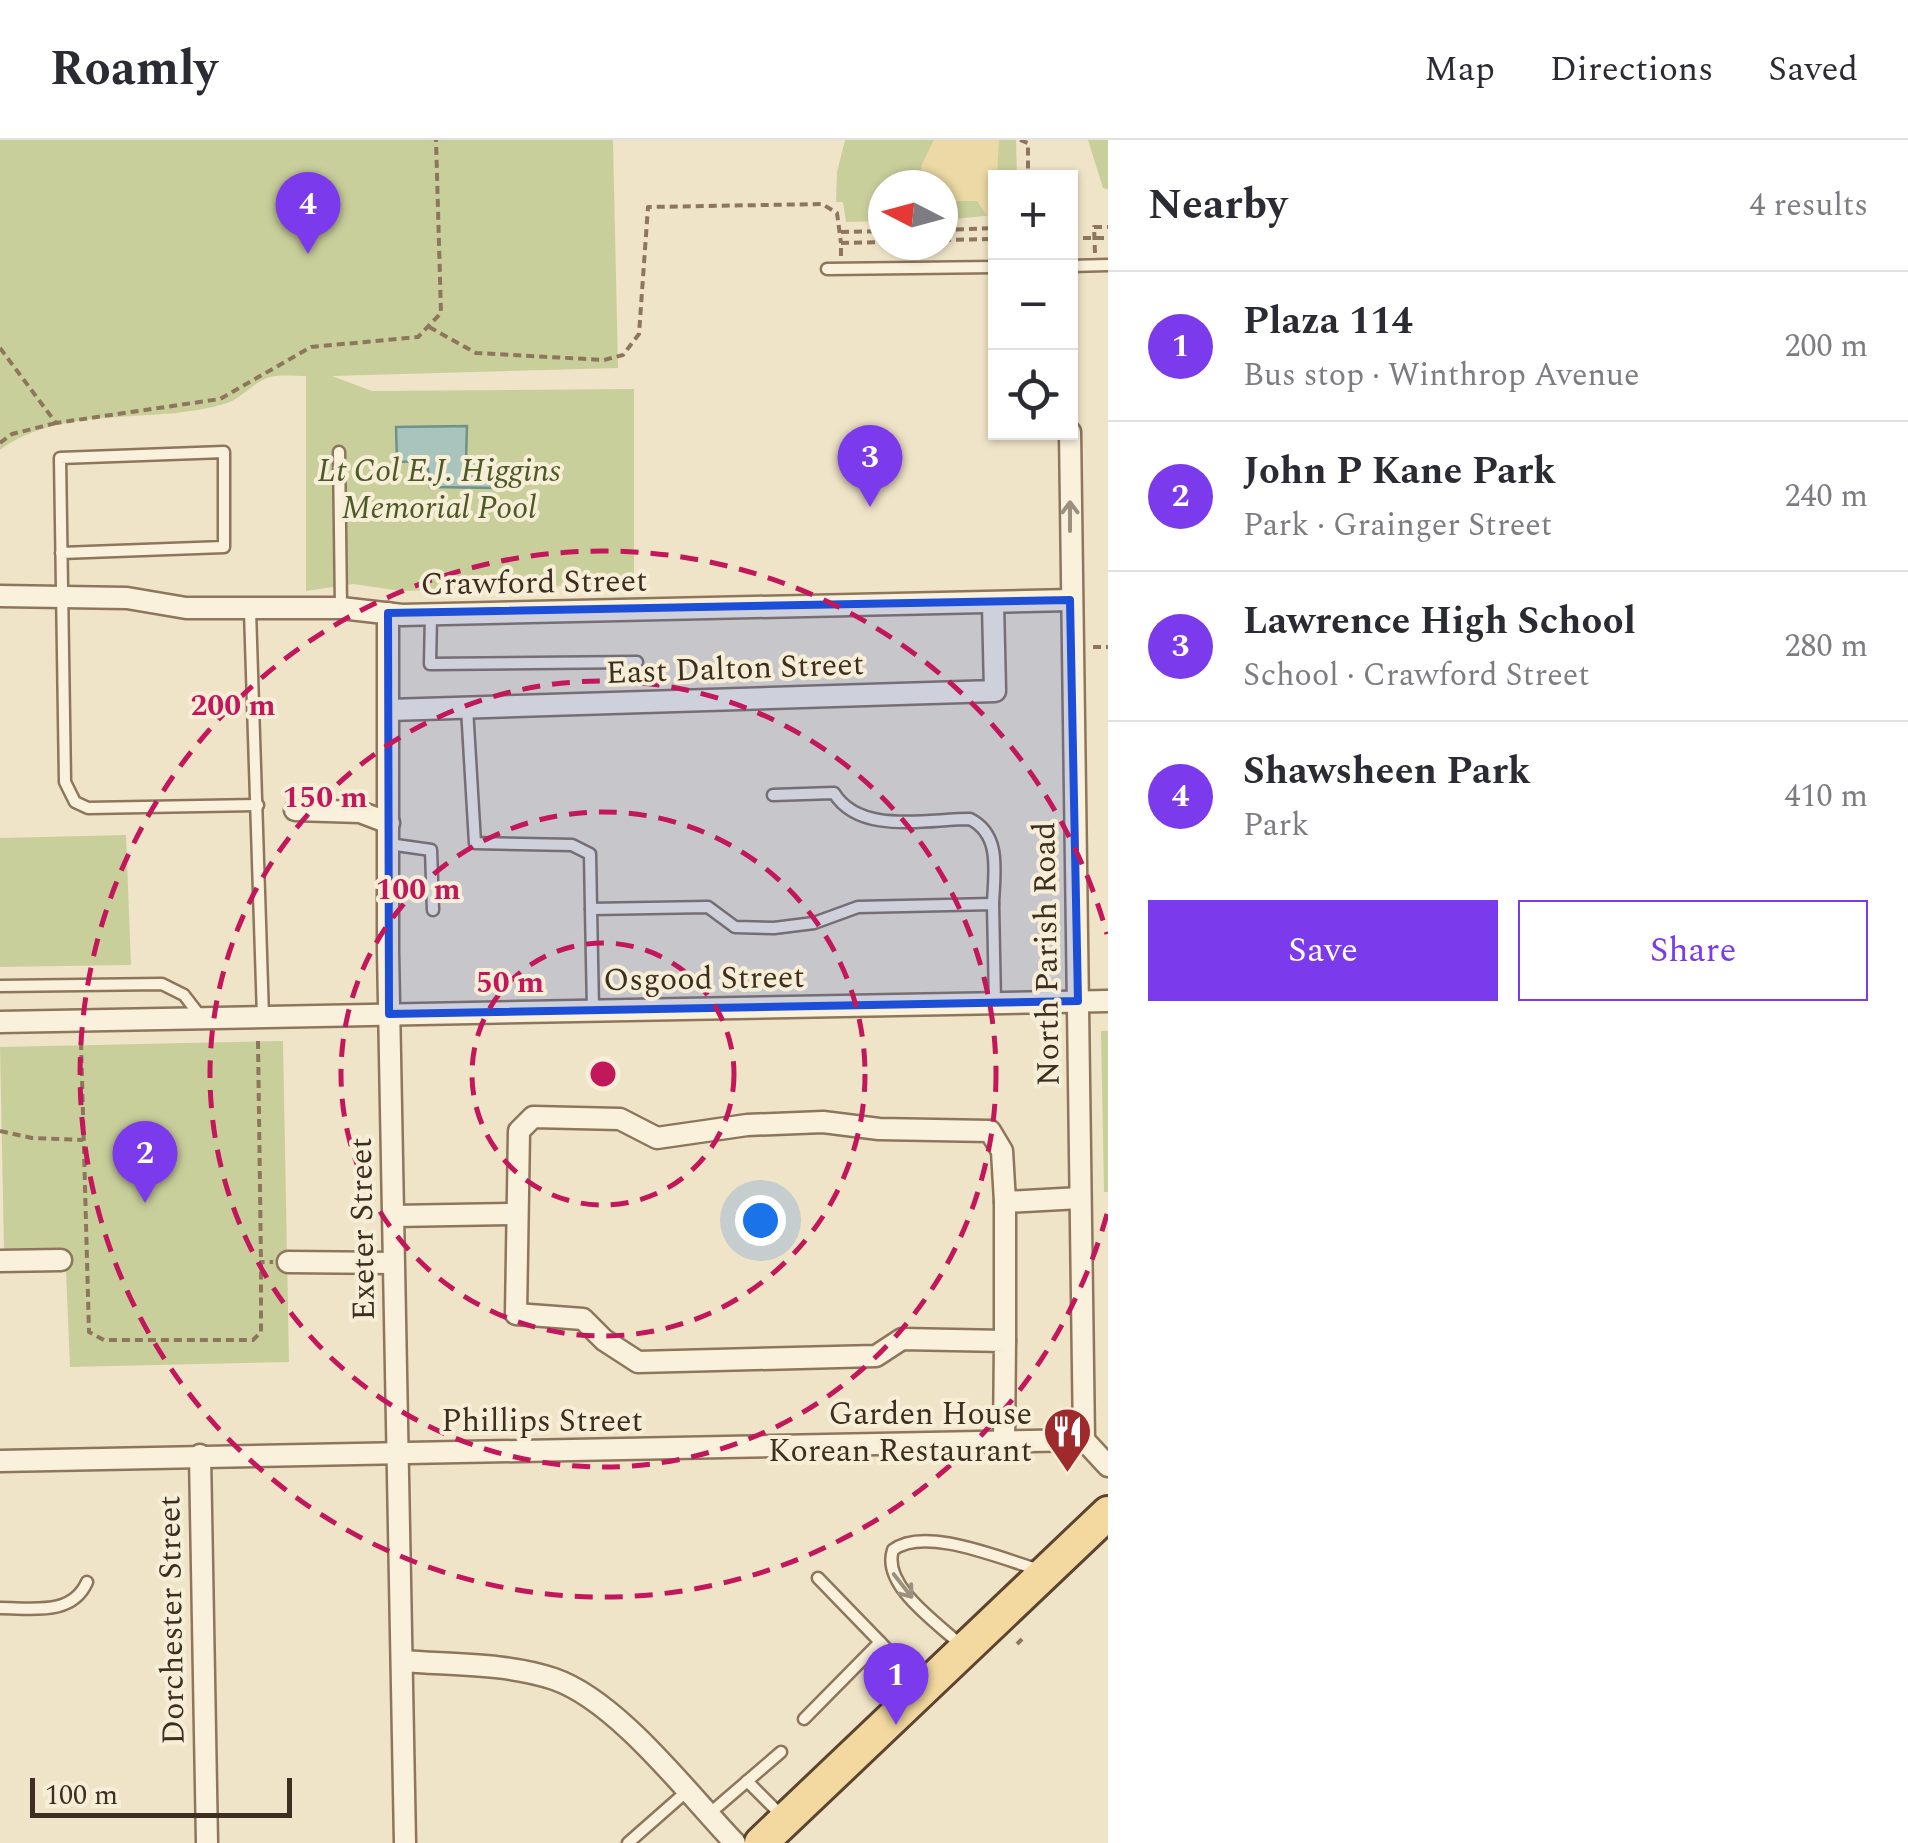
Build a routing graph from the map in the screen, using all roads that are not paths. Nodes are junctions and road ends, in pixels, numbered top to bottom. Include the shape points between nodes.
1 (1078, 266) edge
2 (1108, 266) edge
3 (988, 267) edge
4 (827, 269) dead end
5 (1070, 440) edge
6 (339, 452) dead end
7 (61, 553) junction
8 (0, 596) edge
9 (62, 597) junction
10 (1070, 600) junction
11 (993, 604) junction
12 (342, 608) junction
13 (250, 611) junction
14 (388, 614) junction
15 (431, 614) junction
16 (637, 662) dead end
17 (468, 708) junction
18 (390, 710) junction
19 (772, 794) dead end
20 (258, 806) junction
21 (295, 810) dead end
22 (389, 834) junction
23 (993, 904) junction
24 (591, 909) junction
25 (433, 910) dead end
26 (0, 986) edge
27 (1078, 1001) junction
28 (1108, 1002) edge
29 (995, 1004) junction
30 (593, 1010) junction
31 (390, 1014) junction
32 (264, 1016) junction
33 (202, 1018) junction
34 (0, 1022) edge
35 (1080, 1198) junction
36 (1005, 1202) junction
37 (518, 1214) junction
38 (393, 1216) junction
39 (0, 1260) edge
40 (61, 1260) dead end
41 (288, 1262) road end
42 (393, 1263) junction
43 (1005, 1341) junction
44 (1084, 1440) junction
45 (1004, 1442) junction
46 (398, 1452) junction
47 (200, 1455) junction
48 (0, 1460) edge
49 (1108, 1466) edge
50 (1108, 1513) edge
51 (1046, 1571) junction
52 (818, 1578) dead end
53 (87, 1582) dead end
54 (0, 1608) edge
55 (880, 1642) junction
56 (964, 1649) junction
57 (402, 1662) junction
58 (924, 1688) junction
59 (804, 1718) dead end
60 (781, 1752) dead end
61 (747, 1781) junction
62 (686, 1792) junction
63 (708, 1815) junction
64 (786, 1820) junction
65 (206, 1843) edge
66 (406, 1843) edge
67 (628, 1843) edge
68 (735, 1843) edge
69 (761, 1843) edge

1 - 2 lane
3 - 4 lane
10 -> 5 street, North Parish Road
6 - 12 lane
7 - 7 lane via 224,548 224,452 60,458
7 - 9 lane
8 - 9 street, Crawford Street
9 - 13 street, Crawford Street
9 - 20 lane via 65,782 75,802 112,809
10 - 11 street, Crawford Street
10 - 27 street, North Parish Road
11 - 15 street, Crawford Street
11 - 17 street, East Dalton Street via 995,691
12 - 13 street, Crawford Street
12 - 14 street, Crawford Street
13 - 20 lane
14 - 15 street, Crawford Street
14 - 18 street, Exeter Street
15 - 16 lane via 430,664
17 - 18 street, East Dalton Street
17 - 24 lane via 475,843 572,844 590,854
18 - 22 street, Exeter Street
19 - 23 lane via 834,794 864,820 970,819 989,833
20 - 32 lane
21 - 22 street via 360,812
22 - 25 lane via 431,850
22 - 31 street, Exeter Street
23 - 24 lane via 858,906 814,923 774,928 735,927 708,906
23 - 29 lane
24 - 30 lane
26 - 33 lane via 162,984 184,995
27 - 28 street, Osgood Street
27 - 29 street, Osgood Street
27 - 35 street, North Parish Road
29 - 30 street, Osgood Street
30 - 31 street, Osgood Street
31 - 32 street, Osgood Street
31 - 38 street, Exeter Street
32 - 33 street, Osgood Street
33 - 34 street, Osgood Street
35 - 36 street
35 - 44 street, North Parish Road
36 - 37 street via 1002,1151 990,1131 823,1122 657,1138 620,1119 532,1117 519,1131
36 - 43 street
37 - 38 street
37 - 43 street via 516,1314 583,1319 638,1362 876,1356 902,1339
38 - 42 street, Exeter Street
39 - 40 street
41 - 42 street
42 - 46 street, Exeter Street
43 - 45 street
44 - 45 street, Phillips Street
44 - 49 street
45 - 46 street, Phillips Street
46 - 47 street, Phillips Street
46 - 57 street, Exeter Street
47 - 48 street, Phillips Street
47 - 65 street, Dorchester Street
50 - 51 main road
51 - 56 main road
51 -> 56 lane via 939,1542 893,1550 897,1582
52 - 55 lane
53 - 54 lane via 68,1605
55 - 58 lane
55 - 59 lane
56 - 58 main road
57 - 62 street via 555,1679 599,1700
57 - 66 street, Exeter Street
58 - 64 main road
60 - 61 lane
61 - 63 lane
61 - 64 lane
62 - 63 street
62 - 67 lane
63 - 68 street
64 - 69 main road

